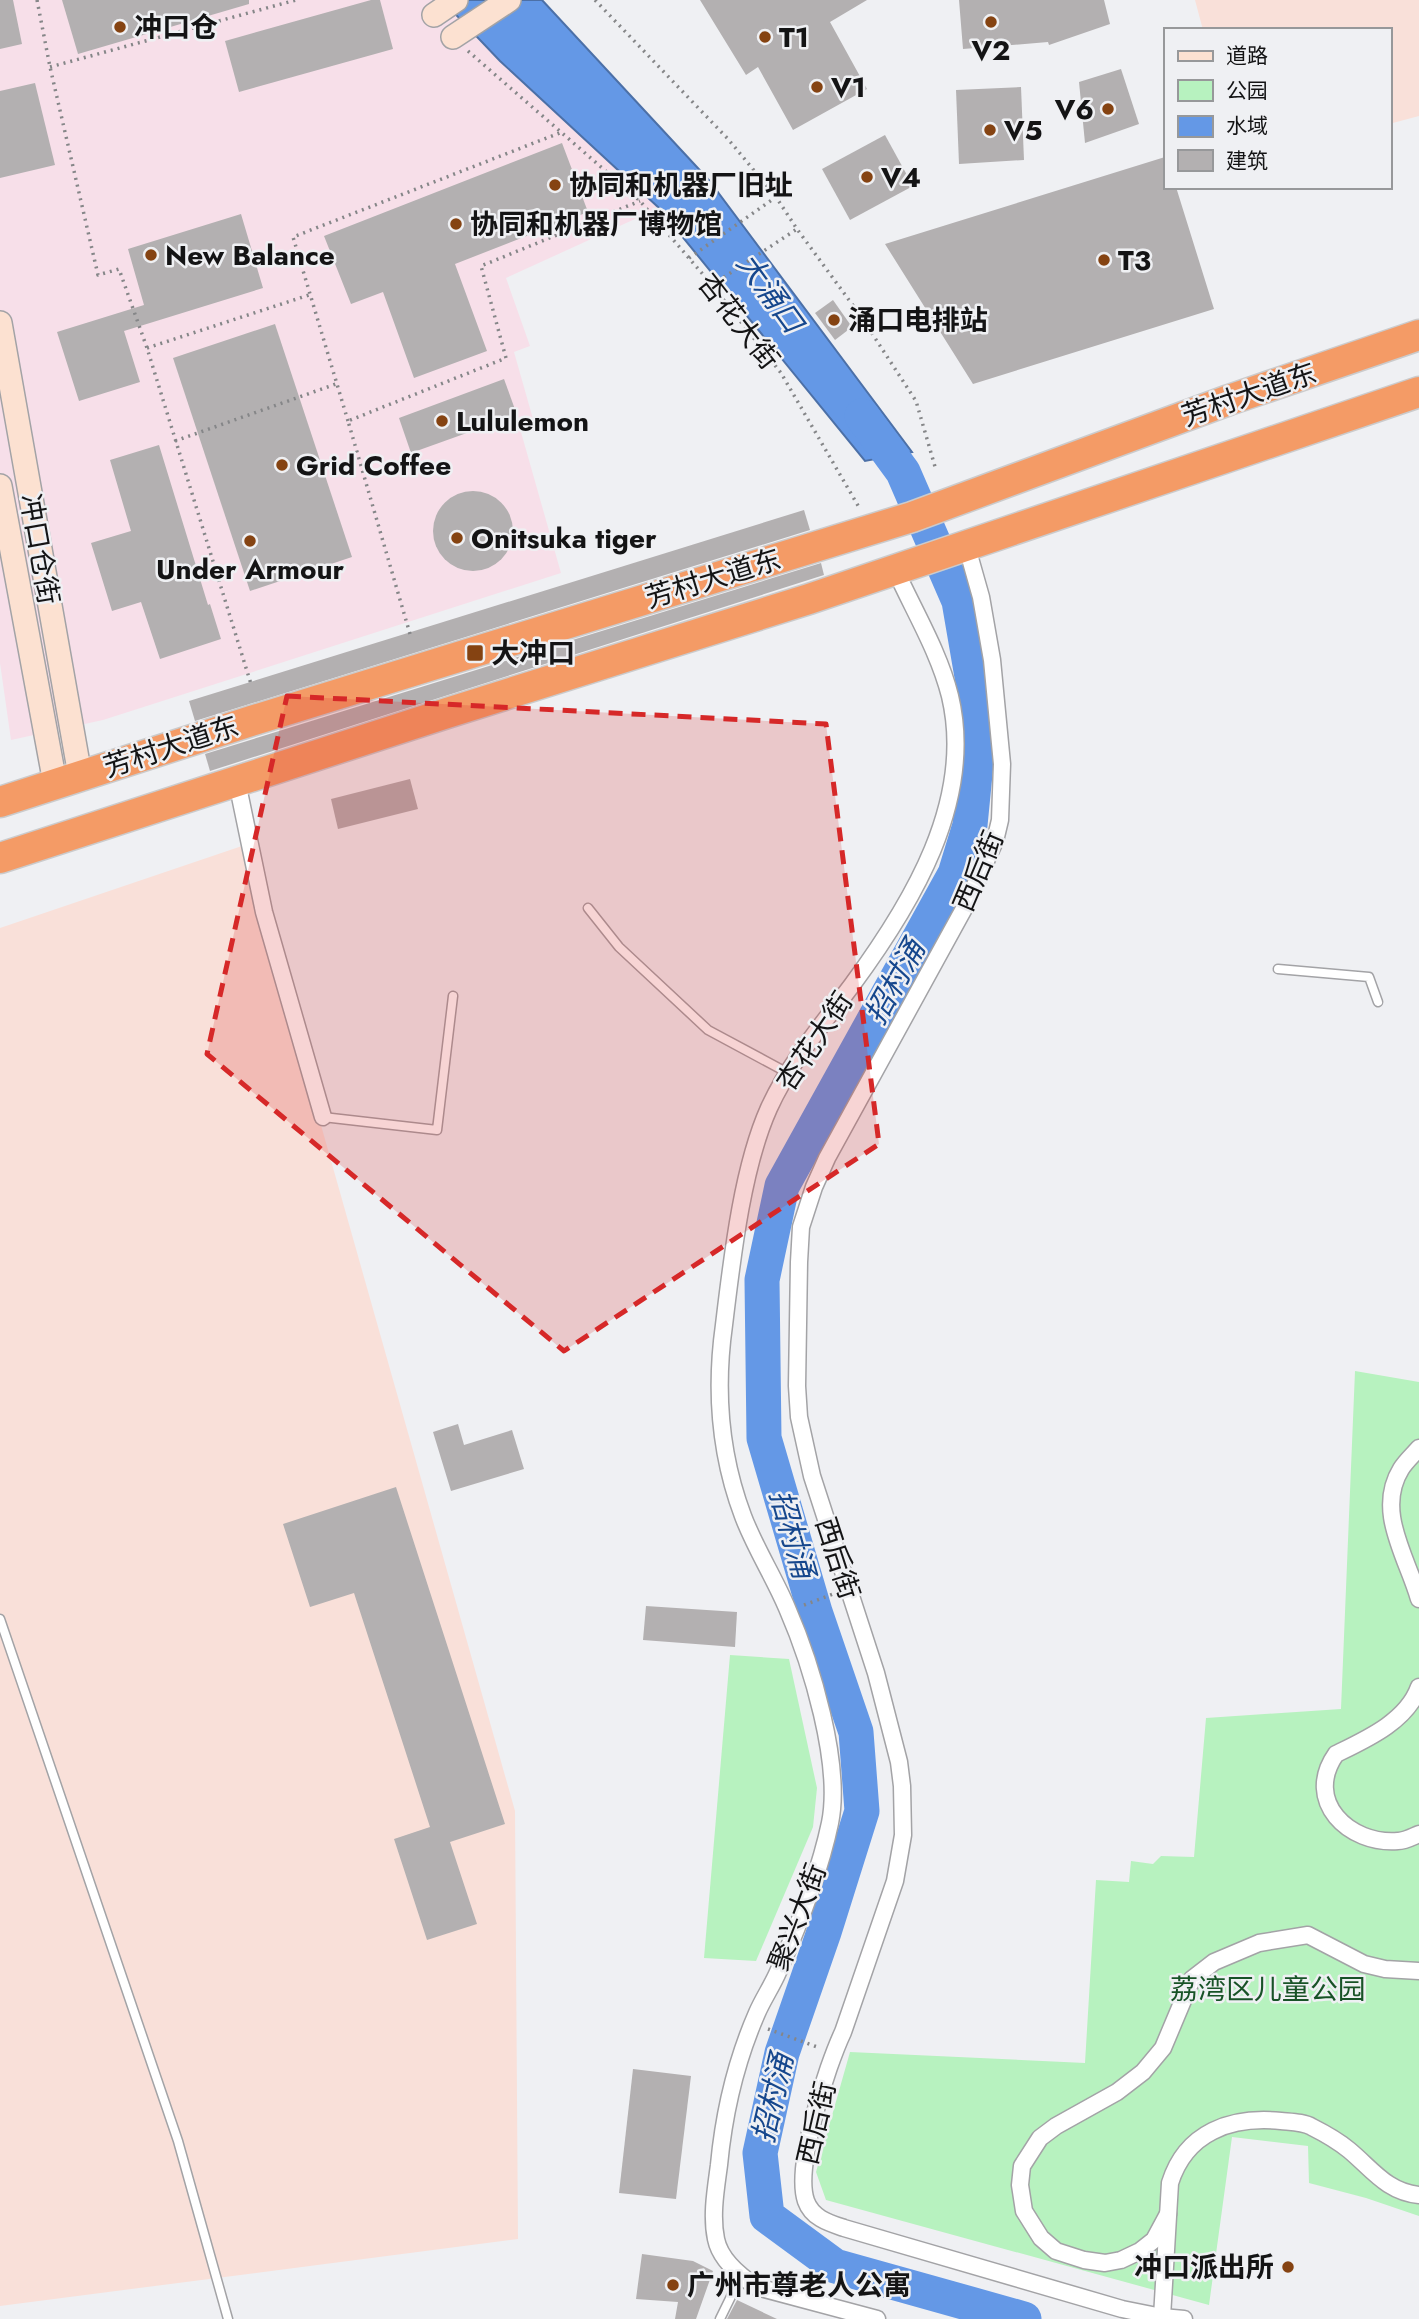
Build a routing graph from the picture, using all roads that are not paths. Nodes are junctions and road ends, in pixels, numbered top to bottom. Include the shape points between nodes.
1 (456, 0) edge
2 (509, 0) edge
3 (434, 15) dead end
4 (453, 37) road end
5 (0, 323) edge
6 (1419, 335) edge
7 (1419, 392) edge
8 (0, 486) edge
9 (948, 551) junction
10 (895, 569) junction
11 (67, 779) junction
12 (237, 782) junction
13 (0, 802) edge
14 (0, 858) edge
15 (588, 908) dead end
16 (1278, 969) dead end
17 (453, 996) dead end
18 (1378, 1002) dead end
19 (788, 1073) junction
20 (323, 1117) joint
21 (720, 1417) joint
22 (1419, 1448) edge
23 (1419, 1598) edge
24 (0, 1619) edge
25 (1419, 1687) edge
26 (1419, 1834) edge
27 (1419, 1971) edge
28 (1419, 2195) edge
29 (1168, 2214) junction
30 (741, 2276) junction
31 (1162, 2317) junction
32 (228, 2319) edge
33 (720, 2319) edge
34 (877, 2319) edge
35 (1184, 2319) edge

1 - 3 street
2 - 4 street
5 - 11 street, 冲口仓街
6 - 11 highway, 芳村大道东 via 924,513
7 - 9 highway, 芳村大道东
8 - 11 street, 冲口仓街
9 - 10 highway, 芳村大道东
9 - 31 street, 西后街 via 981,597 1002,764 1000,820 966,905 827,1158 802,1227 799,1417 811,1476 896,1750 903,1835 895,1881 809,2134 803,2187 806,2203 826,2222
10 - 12 highway, 芳村大道东
10 - 19 street, 杏花大街 via 951,700 955,748 949,796 915,888 885,938
11 - 13 highway, 芳村大道东
12 - 14 highway, 芳村大道东
12 - 20 street via 264,912
15 - 19 lane via 619,947 708,1030
16 - 18 lane via 1369,977
17 - 20 lane via 437,1130
19 - 21 street, 杏花大街 via 757,1142 740,1216 721,1348
21 - 30 street, 聚兴大街 via 744,1519 789,1611 808,1668 834,1789 830,1823 810,1892 746,2040 727,2107 716,2238 721,2253
22 - 23 street via 1396,1479 1390,1508
24 - 32 lane via 177,2141
25 - 26 street via 1414,1701 1394,1721 1336,1754 1322,1787 1340,1822 1359,1835 1401,1841
27 - 29 street via 1364,1964 1308,1936 1259,1943 1214,1962 1192,1979 1163,2048 1143,2073 1040,2138 1022,2166 1024,2211 1041,2238 1056,2251 1084,2260 1121,2260 1154,2240
28 - 29 street via 1381,2182 1347,2148 1309,2125 1242,2121 1207,2134 1189,2148 1173,2174
29 - 31 street
30 - 33 lane
30 - 34 street, 聚兴大街 via 778,2294
31 - 35 street, 西后街

